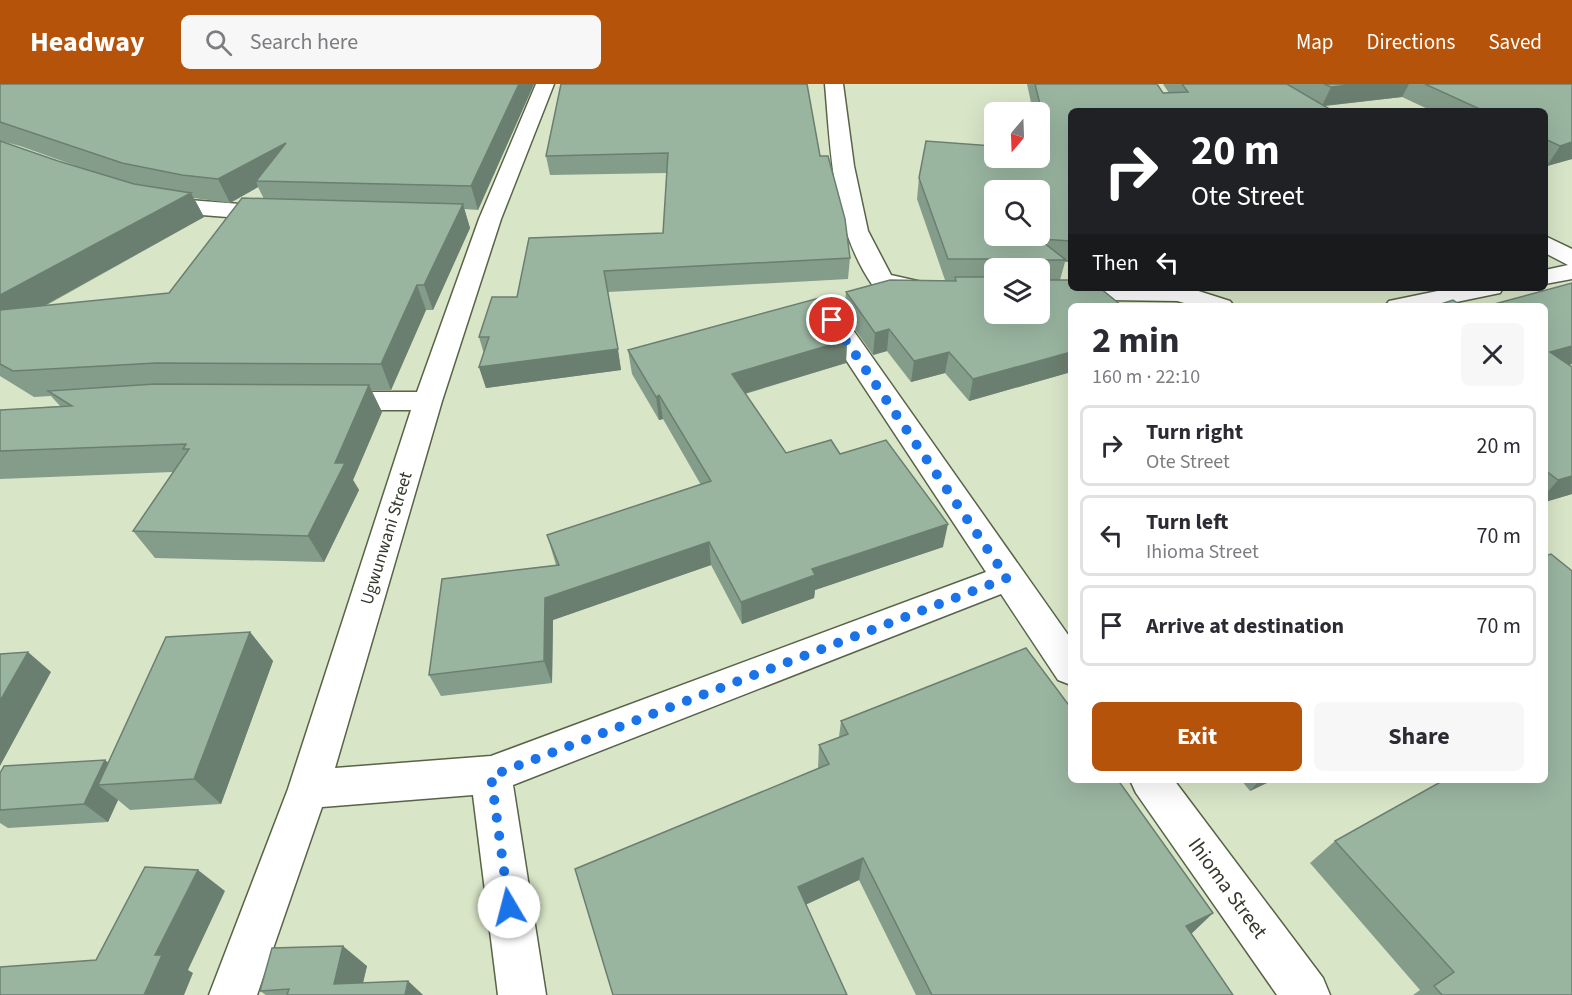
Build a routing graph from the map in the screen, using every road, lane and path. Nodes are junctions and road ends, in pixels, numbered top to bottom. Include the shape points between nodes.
1 (544, 84) edge
2 (834, 84) edge
3 (137, 196) edge
4 (294, 214) edge
5 (1548, 245) edge
6 (1572, 259) edge
7 (1572, 272) edge
8 (1548, 277) edge
9 (984, 290) edge
10 (1050, 291) edge
11 (1476, 291) edge
12 (1218, 299) edge
13 (1414, 303) edge
14 (832, 320) edge
15 (301, 401) edge
16 (428, 401) junction
17 (1007, 578) junction
18 (1068, 665) edge
19 (491, 776) junction
20 (1152, 783) edge
21 (308, 789) junction
22 (233, 995) edge
23 (522, 995) edge
24 (1306, 995) edge

1 - 16 street, Ugwunwani Street via 478,219
2 - 9 street via 843,166 856,231 882,281 922,289
3 - 4 street via 189,207
5 - 6 street
7 - 8 street
10 - 12 street via 1179,293
11 - 13 street
14 - 17 street
15 - 16 street
16 - 21 street, Ugwunwani Street
17 - 18 street
17 - 19 street
19 - 21 street
19 - 23 street
20 - 24 street, Ihioma Street
21 - 22 street, Ugwunwani Street

